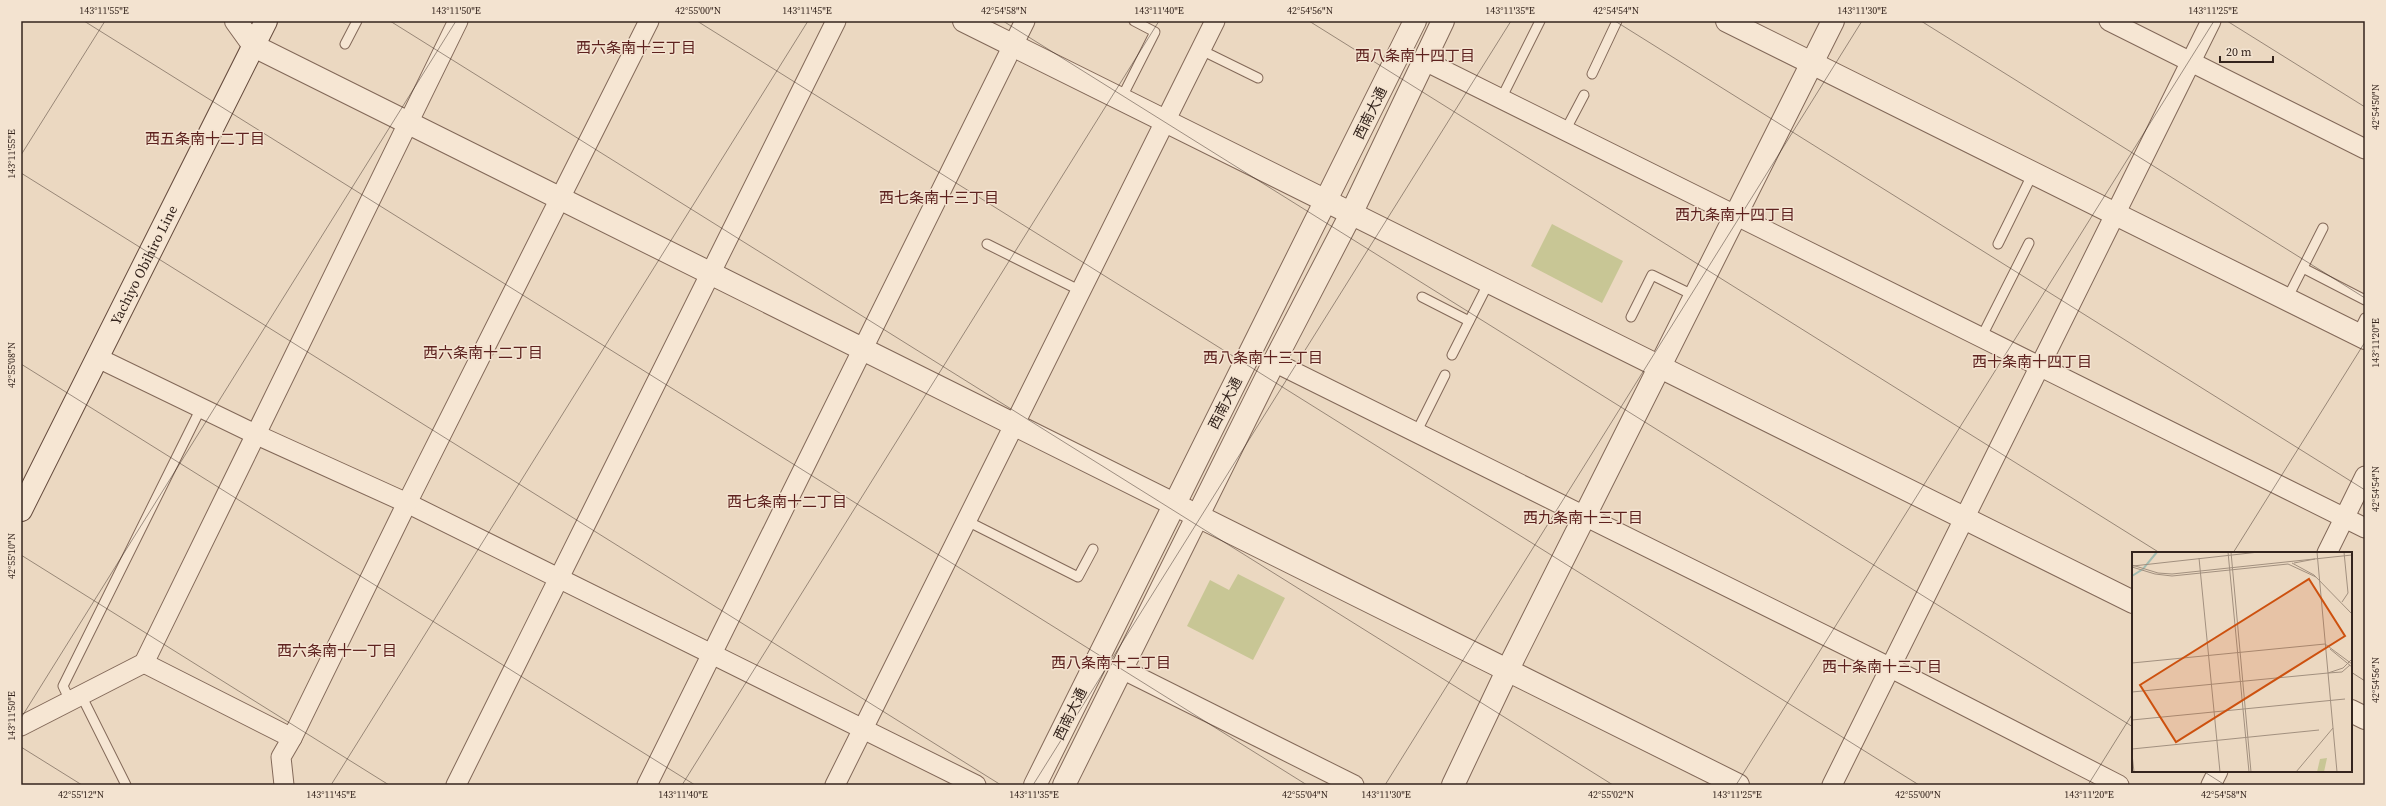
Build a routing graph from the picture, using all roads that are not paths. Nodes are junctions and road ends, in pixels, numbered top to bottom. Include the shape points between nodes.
1 (236, 21) edge
2 (247, 21) edge
3 (266, 21) edge
4 (357, 21) edge
5 (458, 21) edge
6 (649, 21) edge
7 (836, 21) edge
8 (964, 21) edge
9 (1025, 21) edge
10 (1134, 21) edge
11 (1215, 21) edge
12 (1415, 21) edge
13 (1443, 21) edge
14 (1540, 21) edge
15 (1617, 21) edge
16 (1727, 21) edge
17 (1832, 21) edge
18 (2109, 21) edge
19 (2211, 21) edge
20 (345, 44) dead end
21 (1014, 45) junction
22 (254, 46) junction
23 (1201, 50) junction
24 (1423, 60) junction
25 (2191, 62) junction
26 (1811, 63) junction
27 (1592, 74) dead end
28 (1258, 78) dead end
29 (1584, 95) dead end
30 (1121, 99) junction
31 (1501, 99) junction
32 (1165, 122) junction
33 (408, 124) junction
34 (1565, 130) junction
35 (2365, 149) edge
36 (2034, 173) junction
37 (561, 198) junction
38 (1326, 201) junction
39 (1351, 214) junction
40 (2116, 214) junction
41 (1736, 216) junction
42 (2323, 228) dead end
43 (2029, 243) dead end
44 (987, 244) dead end
45 (1998, 244) dead end
46 (2303, 268) junction
47 (710, 274) junction
48 (1489, 282) junction
49 (1081, 291) junction
50 (1695, 296) junction
51 (1422, 297) dead end
52 (2287, 299) junction
53 (2365, 300) edge
54 (1631, 317) dead end
55 (1469, 321) junction
56 (2362, 330) edge
57 (1981, 338) junction
58 (862, 349) junction
59 (1452, 355) dead end
60 (98, 358) junction
61 (1274, 362) junction
62 (1660, 367) junction
63 (2039, 367) junction
64 (1444, 375) dead end
65 (201, 408) junction
66 (1015, 425) junction
67 (1416, 433) junction
68 (257, 435) junction
69 (2365, 476) edge
70 (407, 503) junction
71 (1173, 505) junction
72 (21, 510) edge
73 (1198, 517) junction
74 (1965, 517) junction
75 (1586, 518) junction
76 (2344, 518) junction
77 (967, 521) junction
78 (2365, 528) edge
79 (1093, 549) dead end
80 (2327, 552) edge
81 (559, 578) junction
82 (2132, 601) edge
83 (712, 656) junction
84 (144, 663) junction
85 (1891, 668) junction
86 (1122, 669) junction
87 (1508, 671) junction
88 (76, 698) junction
89 (2352, 712) edge
90 (2365, 718) edge
91 (21, 726) edge
92 (864, 728) junction
93 (292, 738) junction
94 (2218, 772) edge
95 (126, 785) edge
96 (284, 785) edge
97 (456, 785) edge
98 (647, 785) edge
99 (835, 785) edge
100 (976, 785) edge
101 (1035, 785) edge
102 (1064, 785) edge
103 (1354, 785) edge
104 (1453, 785) edge
105 (1738, 785) edge
106 (1832, 785) edge
107 (2119, 785) edge
108 (2211, 785) edge

1 - 22 street
2 - 22 street
3 - 22 street, Yachiyo Obihiro Line
4 - 20 lane
5 - 33 street
6 - 37 street
7 - 47 street
8 - 21 street
9 - 21 street
10 - 30 lane via 1155,32
11 - 23 street
12 - 38 street, 西南大通
13 - 24 street, 西南大通
14 - 31 lane
15 - 27 lane
16 - 26 street
17 - 26 street
18 - 25 street
19 - 25 street
21 - 30 street
21 - 58 street
22 - 33 street
22 - 60 street, Yachiyo Obihiro Line
23 - 28 lane
23 - 32 street
24 - 31 street
24 - 39 street, 西南大通
25 - 35 street
25 - 40 street
26 - 36 street
26 - 41 street
29 - 34 lane
30 - 32 street
31 - 34 street
32 - 38 street
32 - 49 street
33 - 37 street
33 - 68 street
34 - 41 street
36 - 40 street
36 - 45 lane
37 - 47 street
37 - 70 street
38 - 39 street
38 - 71 street, 西南大通
39 - 48 street
39 - 61 street, 西南大通
40 - 52 street
40 - 63 street
41 - 50 street
41 - 57 street
42 - 46 lane
43 - 57 lane
44 - 49 lane
46 - 52 lane
46 - 53 lane
47 - 58 street
47 - 81 street
48 - 55 lane
48 - 62 street
49 - 66 street
50 - 54 lane via 1652,275
50 - 62 street
51 - 55 lane
52 - 56 street
55 - 59 lane
57 - 63 street
58 - 66 street
58 - 83 street
60 - 65 street
60 - 72 street, Yachiyo Obihiro Line
61 - 67 street
61 - 73 street, 西南大通
62 - 74 street
62 - 75 street
63 - 74 street
63 - 76 street
64 - 67 lane
65 - 68 street
65 - 88 lane via 63,686
66 - 71 street
66 - 77 street
67 - 75 street
68 - 70 street
68 - 84 street
69 - 76 street
70 - 81 street
70 - 93 street
71 - 73 street
71 - 101 street, 西南大通
73 - 86 street, 西南大通
73 - 87 street
74 - 82 street
74 - 85 street
75 - 85 street
75 - 87 street
76 - 78 street
76 - 80 street
77 - 79 lane via 1078,577
77 - 92 street
81 - 83 street
81 - 97 street
83 - 92 street
83 - 98 street
84 - 88 street
84 - 93 street
85 - 106 street
85 - 107 street
86 - 102 street, 西南大通
86 - 103 street
87 - 104 street
87 - 105 street
88 - 91 street
88 - 95 lane
89 - 90 street
92 - 99 street
92 - 100 street
93 - 96 street via 281,757
94 - 108 street

